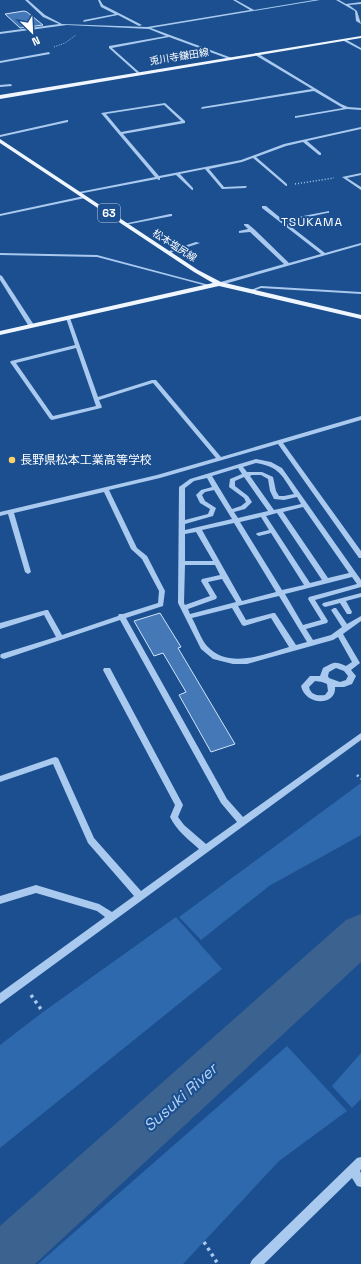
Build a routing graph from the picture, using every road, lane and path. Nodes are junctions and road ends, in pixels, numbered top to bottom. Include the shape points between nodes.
1 (26, 0) edge
2 (99, 0) edge
3 (234, 0) edge
4 (319, 0) edge
5 (337, 0) edge
6 (361, 3) edge
7 (345, 5) junction
8 (254, 11) junction
9 (119, 14) junction
10 (361, 23) edge
11 (65, 24) junction
12 (147, 28) junction
13 (0, 33) edge
14 (172, 36) junction
15 (361, 37) edge
16 (345, 40) junction
17 (361, 50) edge
18 (49, 53) dead end
19 (256, 54) junction
20 (230, 58) junction
21 (0, 62) edge
22 (138, 73) junction
23 (11, 85) dead end
24 (0, 86) edge
25 (313, 90) junction
26 (0, 97) edge
27 (202, 108) dead end
28 (347, 108) junction
29 (361, 109) edge
30 (296, 117) dead end
31 (67, 121) dead end
32 (361, 128) edge
33 (120, 133) junction
34 (0, 136) edge
35 (0, 141) edge
36 (304, 141) junction
37 (320, 154) dead end
38 (254, 157) junction
39 (206, 168) junction
40 (178, 174) junction
41 (361, 174) edge
42 (344, 177) junction
43 (159, 179) junction
44 (286, 185) joint
45 (245, 187) dead end
46 (192, 189) dead end
47 (361, 190) edge
48 (82, 195) junction
49 (264, 207) dead end
50 (327, 212) dead end
51 (316, 214) junction
52 (0, 215) edge
53 (170, 215) dead end
54 (322, 219) dead end
55 (282, 221) junction
56 (125, 224) junction
57 (246, 225) dead end
58 (252, 230) junction
59 (240, 232) dead end
60 (198, 243) dead end
61 (361, 244) edge
62 (168, 252) junction
63 (0, 254) edge
64 (324, 254) junction
65 (287, 264) junction
66 (0, 276) edge
67 (219, 284) junction
68 (6, 285) junction
69 (211, 286) junction
70 (0, 287) edge
71 (250, 291) junction
72 (361, 293) edge
73 (361, 317) edge
74 (68, 318) junction
75 (31, 325) junction
76 (0, 333) edge
77 (77, 346) junction
78 (98, 399) junction
79 (361, 418) edge
80 (280, 443) junction
81 (220, 459) junction
82 (240, 466) junction
83 (208, 475) junction
84 (246, 475) junction
85 (216, 488) junction
86 (106, 490) junction
87 (298, 495) junction
88 (304, 505) junction
89 (279, 510) junction
90 (10, 511) junction
91 (230, 511) junction
92 (272, 512) junction
93 (0, 514) edge
94 (262, 514) junction
95 (236, 520) junction
96 (182, 523) junction
97 (198, 529) junction
98 (273, 531) junction
99 (182, 533) junction
100 (259, 534) dead end
101 (361, 556) edge
102 (181, 563) junction
103 (216, 563) junction
104 (28, 572) dead end
105 (353, 574) junction
106 (224, 576) junction
107 (326, 581) junction
108 (361, 585) edge
109 (308, 586) junction
110 (280, 593) junction
111 (361, 594) edge
112 (342, 600) junction
113 (237, 604) junction
114 (325, 605) dead end
115 (184, 608) junction
116 (334, 610) dead end
117 (349, 612) dead end
118 (121, 616) junction
119 (188, 617) junction
120 (361, 618) edge
121 (0, 626) edge
122 (301, 628) junction
123 (346, 628) junction
124 (339, 633) junction
125 (60, 638) junction
126 (311, 643) junction
127 (294, 648) junction
128 (4, 656) dead end
129 (347, 669) junction
130 (107, 670) dead end
131 (328, 682) junction
132 (361, 736) edge
133 (357, 775) dead end
134 (0, 779) edge
135 (361, 779) edge
136 (242, 822) junction
137 (205, 850) junction
138 (140, 896) junction
139 (0, 900) edge
140 (112, 918) junction
141 (31, 995) dead end
142 (0, 998) edge
143 (43, 1012) dead end
144 (361, 1162) edge
145 (353, 1170) junction
146 (361, 1182) edge
147 (204, 1242) dead end
148 (218, 1264) edge
149 (256, 1264) edge

1 - 11 street via 44,16
2 - 9 street via 102,6
3 - 8 street
4 - 8 street
5 - 7 street
6 - 7 street
7 - 10 street via 356,11 358,22
8 - 12 street
9 - 11 street
9 - 12 street
11 - 12 street
11 - 13 street
12 - 14 street
14 - 20 street
14 - 22 street via 110,47
15 - 16 main road, 兎川寺鎌田線
16 - 17 street
16 - 19 main road, 兎川寺鎌田線
18 - 21 street
19 - 20 main road, 兎川寺鎌田線
19 - 25 street
20 - 22 main road, 兎川寺鎌田線
22 - 26 main road, 兎川寺鎌田線
23 - 24 street
25 - 27 street
25 - 28 street
28 - 29 street
28 - 30 street
31 - 34 street
32 - 36 street
33 - 33 street via 103,113 165,104 184,122
33 - 43 street
35 - 48 main road, 松本塩尻線 / 63
36 - 37 street
36 - 38 street
38 - 39 street
38 - 44 street
39 - 40 street
39 - 45 street via 223,188
40 - 43 street
40 - 46 street
41 - 42 street
42 - 44 path
42 - 47 street
43 - 48 street
48 - 52 street
48 - 56 main road, 松本塩尻線 / 63
49 - 55 street
50 - 51 street
51 - 54 street
51 - 55 street
53 - 56 street
55 - 64 street
56 - 62 main road, 松本塩尻線 / 63
57 - 58 street
58 - 59 street
58 - 65 street
60 - 62 street
61 - 64 street
62 - 67 main road, 松本塩尻線 / 63
63 - 69 street via 98,256
64 - 65 street
65 - 67 street
66 - 68 street
67 - 69 main road
67 - 71 main road, 松本塩尻線 / 63
68 - 70 street
68 - 75 street
69 - 74 main road
71 - 72 street via 262,287
71 - 73 main road, 松本塩尻線 / 63
74 - 75 main road
74 - 77 street
75 - 76 main road
77 - 78 street
77 - 78 street via 13,362 52,418 99,407
78 - 81 street via 154,381
79 - 80 street
80 - 81 street
80 - 101 street
81 - 86 street
82 - 83 street
82 - 84 street
82 - 87 street via 256,461 269,463 280,469
83 - 85 street
83 - 96 street via 192,480 182,487
84 - 87 street via 259,473 269,476 272,492 279,498
84 - 91 street via 234,479 231,485 246,497 248,504
84 - 92 street
85 - 91 street
85 - 96 street via 203,491 198,498 212,506 213,513
86 - 90 street
86 - 118 street via 134,549 145,558 162,591 161,604
87 - 88 street
88 - 89 street
88 - 105 street
89 - 92 street
89 - 107 street
90 - 93 street
90 - 104 street
91 - 95 street
92 - 94 street
94 - 95 street
94 - 98 street
95 - 97 street
95 - 110 street
96 - 99 street
97 - 99 street
97 - 103 street
98 - 100 street
98 - 109 street
99 - 102 street
102 - 103 street
102 - 115 street via 181,603
103 - 106 street
105 - 107 street
105 - 108 street
106 - 113 street
106 - 115 street via 204,581 214,597
107 - 109 street
108 - 122 street via 311,599 324,620
109 - 110 street
110 - 113 street
110 - 122 street
111 - 112 street
112 - 114 street
112 - 117 street
113 - 119 street
113 - 127 street via 244,623 274,615
115 - 119 street
116 - 123 street
118 - 125 street
118 - 136 street via 224,801
119 - 127 street via 204,647 216,657 247,661
120 - 123 street
121 - 125 street via 46,612
122 - 126 street
123 - 124 street
124 - 126 street
124 - 129 street via 356,662
125 - 128 street
126 - 127 street
129 - 131 street via 336,665 328,667 324,673
129 - 131 street via 352,676 349,682 342,686
130 - 137 street via 179,805 174,817 181,828
131 - 131 street via 332,692 327,698 306,697 305,686 309,680 318,678
132 - 136 street
133 - 135 path
134 - 138 street via 55,760 91,840
136 - 137 street
137 - 138 street
138 - 140 street
139 - 140 street via 36,889 99,908
140 - 142 street
141 - 143 path
144 - 145 street
145 - 146 street
145 - 149 street
147 - 148 path

